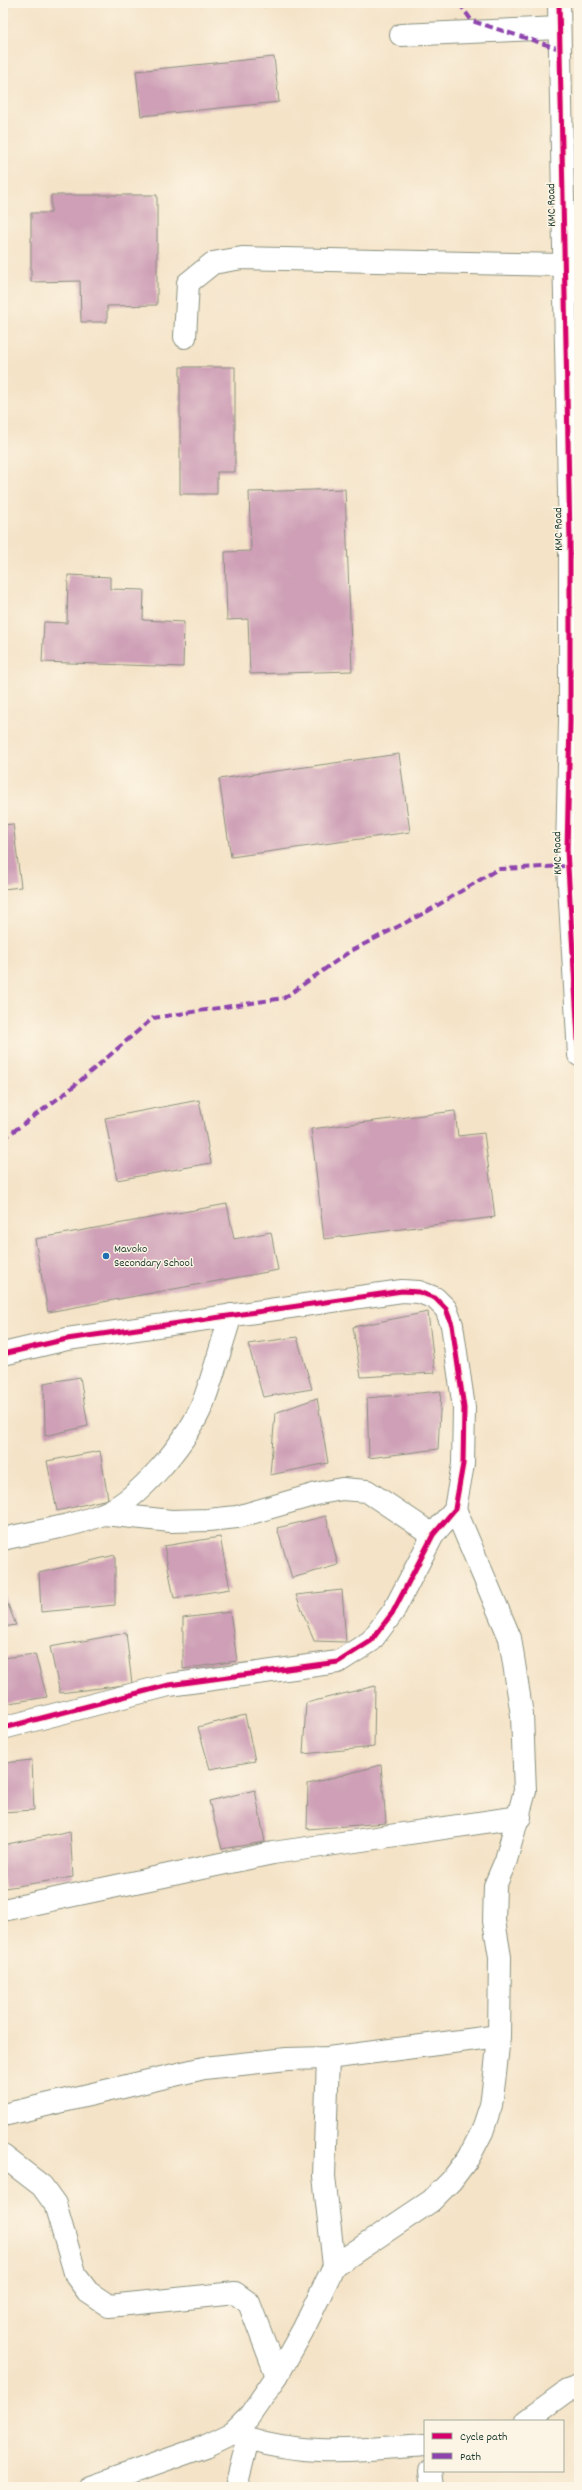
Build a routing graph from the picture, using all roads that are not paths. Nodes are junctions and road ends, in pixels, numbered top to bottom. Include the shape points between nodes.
1 (559, 3) edge
2 (559, 28) junction
3 (401, 35) dead end
4 (570, 100) edge
5 (570, 166) edge
6 (563, 265) junction
7 (185, 337) dead end
8 (575, 721) edge
9 (576, 962) edge
10 (579, 1055) edge
11 (231, 1315) junction
12 (3, 1354) edge
13 (455, 1509) junction
14 (104, 1514) junction
15 (432, 1535) junction
16 (3, 1539) edge
17 (3, 1728) edge
18 (520, 1818) junction
19 (3, 1910) edge
20 (499, 2036) junction
21 (328, 2058) junction
22 (3, 2115) edge
23 (3, 2156) edge
24 (334, 2266) junction
25 (277, 2376) junction
26 (579, 2387) edge
27 (527, 2420) edge
28 (240, 2436) junction
29 (424, 2445) edge
30 (430, 2472) edge
31 (92, 2487) edge
32 (236, 2487) edge
33 (432, 2487) edge

1 - 2 street, KMC Road
2 - 3 street
2 - 4 street, KMC Road
4 - 5 street, KMC Road
5 - 6 street, KMC Road
6 - 7 street via 242,258 213,263 188,283
6 - 8 street, KMC Road
8 - 9 street, KMC Road via 567,850
9 - 10 street, KMC Road
11 - 12 street via 67,1339
11 - 13 street via 402,1291 419,1292 435,1298 446,1309 452,1325 464,1408 463,1464
11 - 14 street via 200,1409 180,1442 130,1498
13 - 15 street
13 - 18 street via 510,1638 525,1753 526,1791
14 - 15 street via 171,1521 208,1520 237,1516 342,1489 367,1491
14 - 16 street via 65,1526
15 - 17 street via 393,1612 371,1641 338,1662 169,1685
18 - 19 street via 273,1854
18 - 20 street via 495,1886 494,1921 500,1957
20 - 21 street
20 - 24 street via 490,2105 482,2132 452,2181 431,2201
21 - 22 street via 287,2059 204,2068
21 - 24 street via 324,2176
23 - 25 street via 42,2186 55,2204 76,2276 88,2292 110,2306 235,2293 249,2303
24 - 25 street
25 - 28 street via 248,2418
26 - 27 street via 567,2391
28 - 29 street via 273,2446 318,2451
28 - 31 street
28 - 32 street
30 - 33 street

